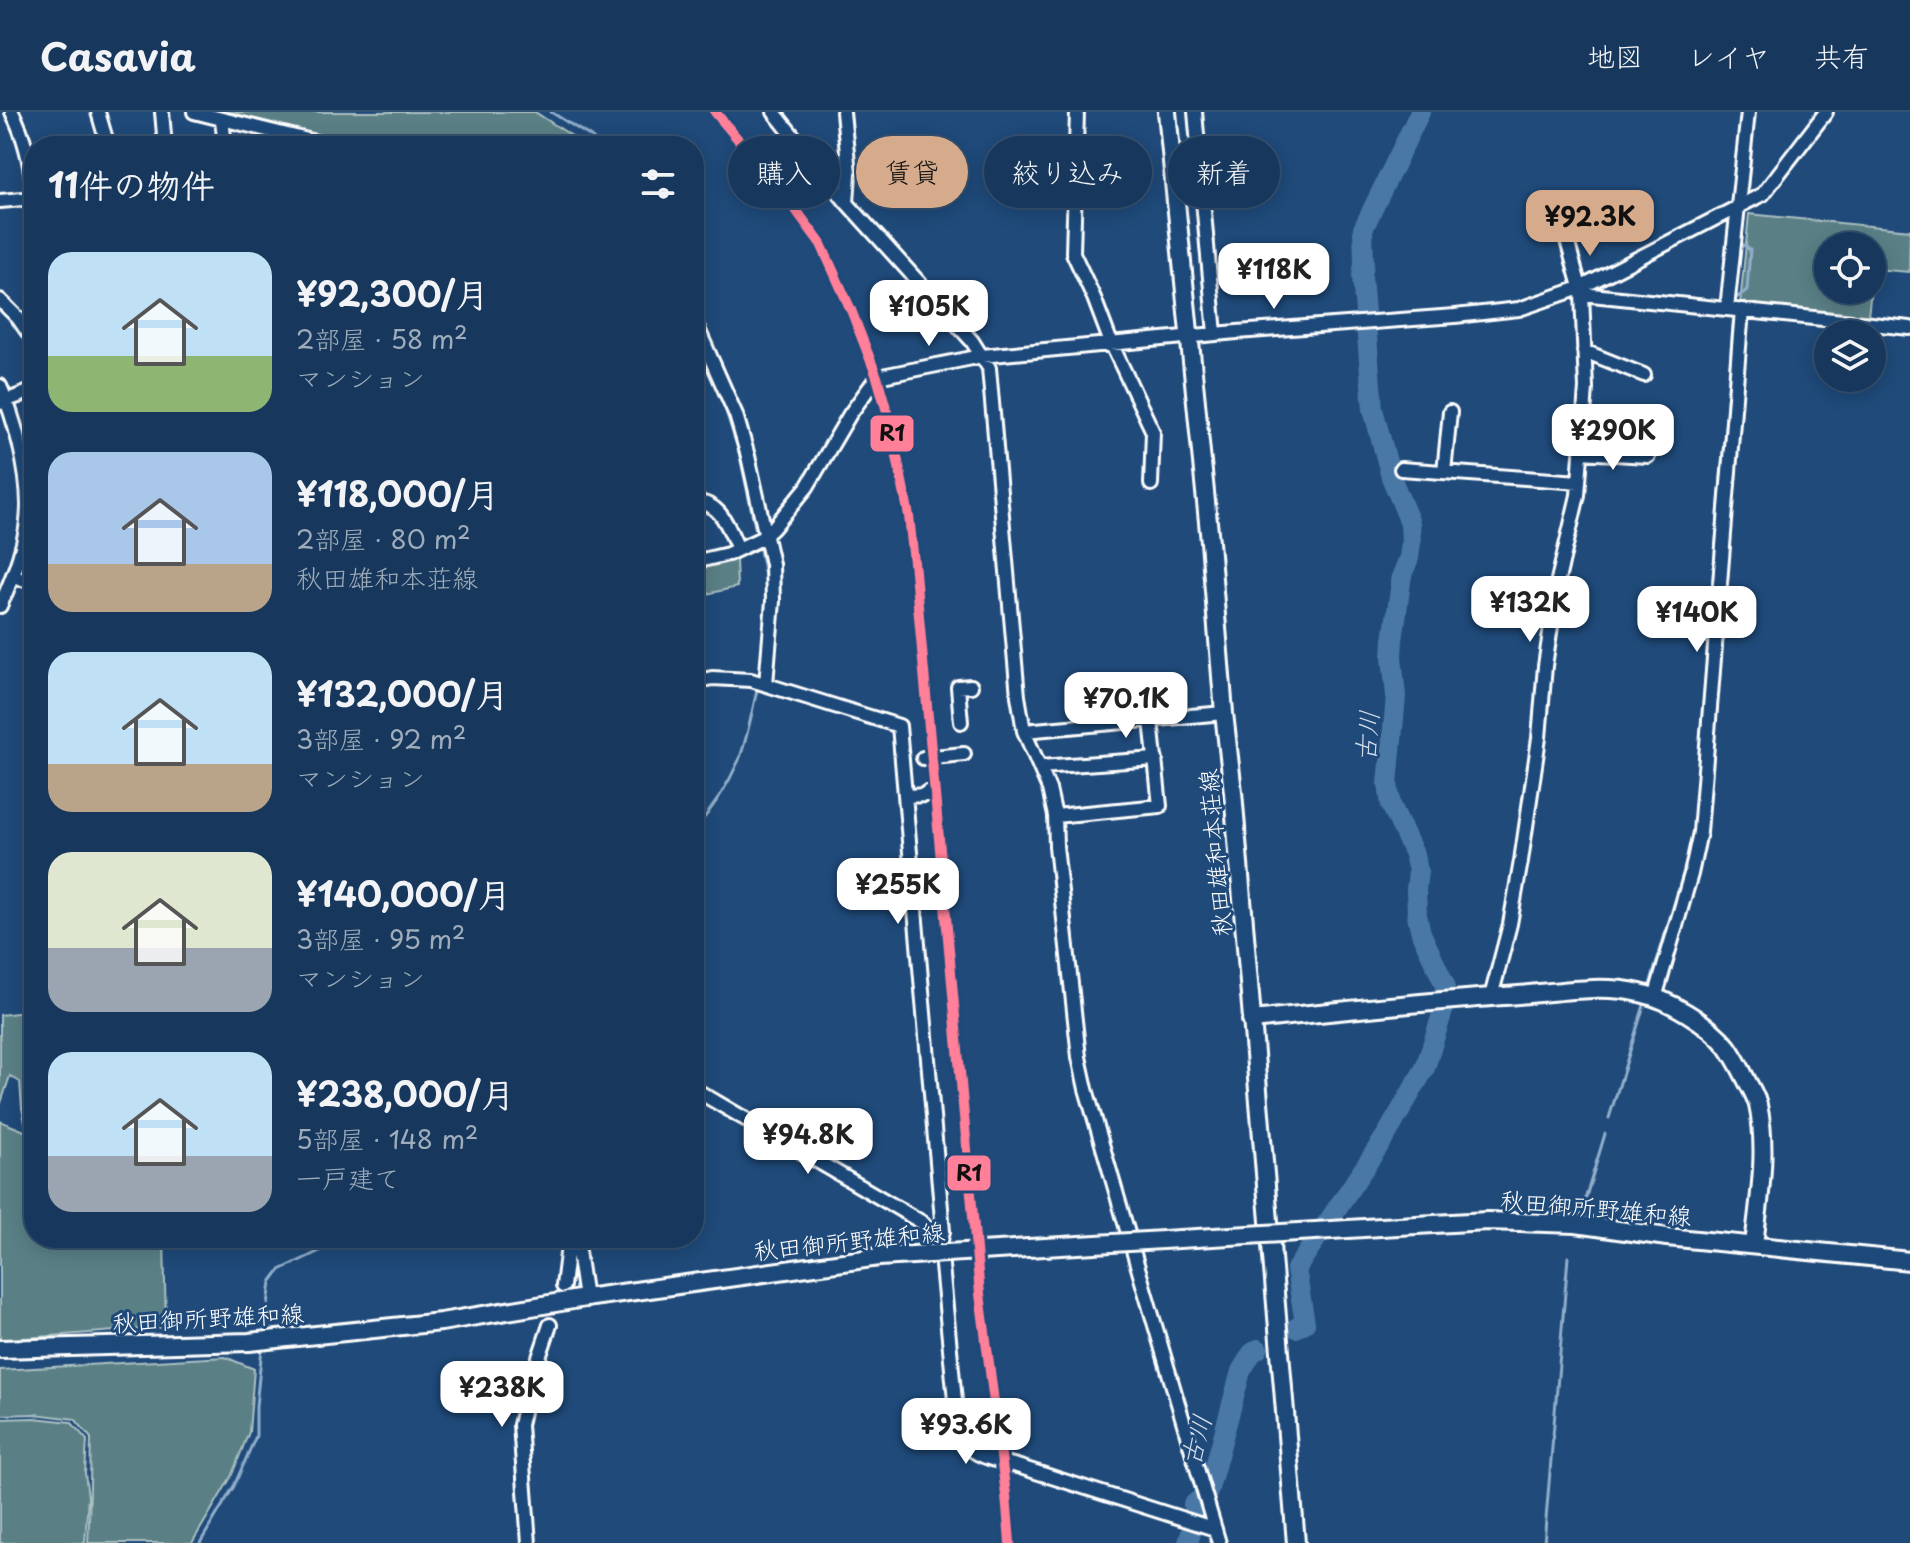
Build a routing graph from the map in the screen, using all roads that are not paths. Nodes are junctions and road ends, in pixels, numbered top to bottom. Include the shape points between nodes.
1 (12, 112) edge
2 (98, 112) edge
3 (162, 112) edge
4 (194, 112) edge
5 (774, 112) edge
6 (843, 112) edge
7 (1077, 112) edge
8 (1167, 112) edge
9 (1195, 112) edge
10 (1748, 112) edge
11 (1826, 112) edge
12 (222, 119) junction
13 (105, 136) edge
14 (164, 136) edge
15 (224, 136) edge
16 (291, 136) edge
17 (24, 137) edge
18 (24, 199) edge
19 (0, 201) edge
20 (847, 203) junction
21 (1743, 203) junction
22 (1566, 237) dead end
23 (1581, 291) junction
24 (0, 300) edge
25 (1734, 310) junction
26 (18, 318) junction
27 (24, 318) edge
28 (24, 327) edge
29 (1910, 328) edge
30 (1215, 334) junction
31 (1188, 337) junction
32 (704, 343) edge
33 (1111, 343) junction
34 (1584, 351) junction
35 (982, 356) junction
36 (1644, 375) dead end
37 (0, 386) edge
38 (24, 394) edge
39 (3, 402) edge
40 (1450, 412) dead end
41 (1581, 452) junction
42 (1648, 456) dead end
43 (1401, 469) dead end
44 (24, 471) edge
45 (1444, 472) junction
46 (1579, 482) junction
47 (1151, 484) dead end
48 (704, 503) edge
49 (24, 533) edge
50 (759, 539) junction
51 (738, 549) junction
52 (704, 560) edge
53 (13, 577) junction
54 (24, 580) edge
55 (0, 606) edge
56 (704, 680) edge
57 (761, 683) junction
58 (971, 686) dead end
59 (1224, 713) junction
60 (1151, 720) junction
61 (961, 722) dead end
62 (1024, 731) junction
63 (964, 754) dead end
64 (923, 758) dead end
65 (1156, 759) junction
66 (1040, 767) junction
67 (927, 792) dead end
68 (906, 796) junction
69 (1055, 816) junction
70 (1650, 996) junction
71 (1491, 997) junction
72 (1251, 1020) junction
73 (704, 1095) edge
74 (940, 1245) junction
75 (1754, 1245) junction
76 (568, 1248) edge
77 (578, 1248) edge
78 (1910, 1261) edge
79 (563, 1286) dead end
80 (585, 1298) junction
81 (550, 1325) dead end
82 (0, 1349) edge
83 (1203, 1525) junction
84 (529, 1543) edge
85 (1219, 1543) edge
86 (1296, 1543) edge

1 - 17 street
2 - 13 street
3 - 14 street
4 - 12 street
5 - 20 street
6 - 20 street
7 - 33 street via 1073,253
8 - 31 main road, 秋田雄和本荘線
9 - 30 street
10 - 21 street
11 - 21 street via 1763,194
12 - 15 street
12 - 16 street
18 - 19 street
20 - 35 street
21 - 23 street
21 - 25 street
22 - 23 street
23 - 25 street
23 - 30 street via 1519,309
23 - 34 street
24 - 26 street
25 - 29 street
25 - 70 street via 1700,832
26 - 27 street
26 - 28 street
30 - 31 street
31 - 33 street
31 - 59 main road, 秋田雄和本荘線
32 - 50 street via 748,456
33 - 35 street
33 - 47 street via 1153,432
34 - 36 street
34 - 41 street
35 - 50 street via 877,377 807,487
35 - 62 street via 989,368
37 - 39 street
38 - 39 street
39 - 44 street
40 - 45 street
41 - 42 street
41 - 46 street
43 - 45 street
45 - 46 street
46 - 71 street via 1558,580 1521,861
48 - 51 street via 724,517
49 - 53 street
50 - 51 street
50 - 57 street via 772,564 773,601
51 - 52 street
53 - 54 street
53 - 55 street
56 - 57 street via 729,677
57 - 68 street via 899,726
58 - 61 street via 958,687
59 - 60 street
59 - 72 main road, 秋田雄和本荘線
60 - 62 street
60 - 65 street
62 - 66 street
63 - 64 street
65 - 66 street
65 - 69 street via 1160,806
66 - 69 street
67 - 68 street
68 - 74 street via 943,1231
69 - 83 street via 1079,1057 1208,1504
70 - 71 main road via 1597,989
70 - 75 main road via 1679,1008 1726,1045 1757,1102 1762,1177
71 - 72 main road
72 - 86 main road, 秋田雄和本荘線
73 - 74 street via 923,1223
74 - 83 street via 960,1439 987,1459
75 - 78 main road, 秋田御所野雄和線
75 - 80 main road, 秋田御所野雄和線, bridge via 1576,1224 1487,1221 879,1257
76 - 79 street
77 - 80 street
80 - 82 main road, 秋田御所野雄和線 via 441,1322 287,1339
81 - 84 street via 520,1425
83 - 85 street

